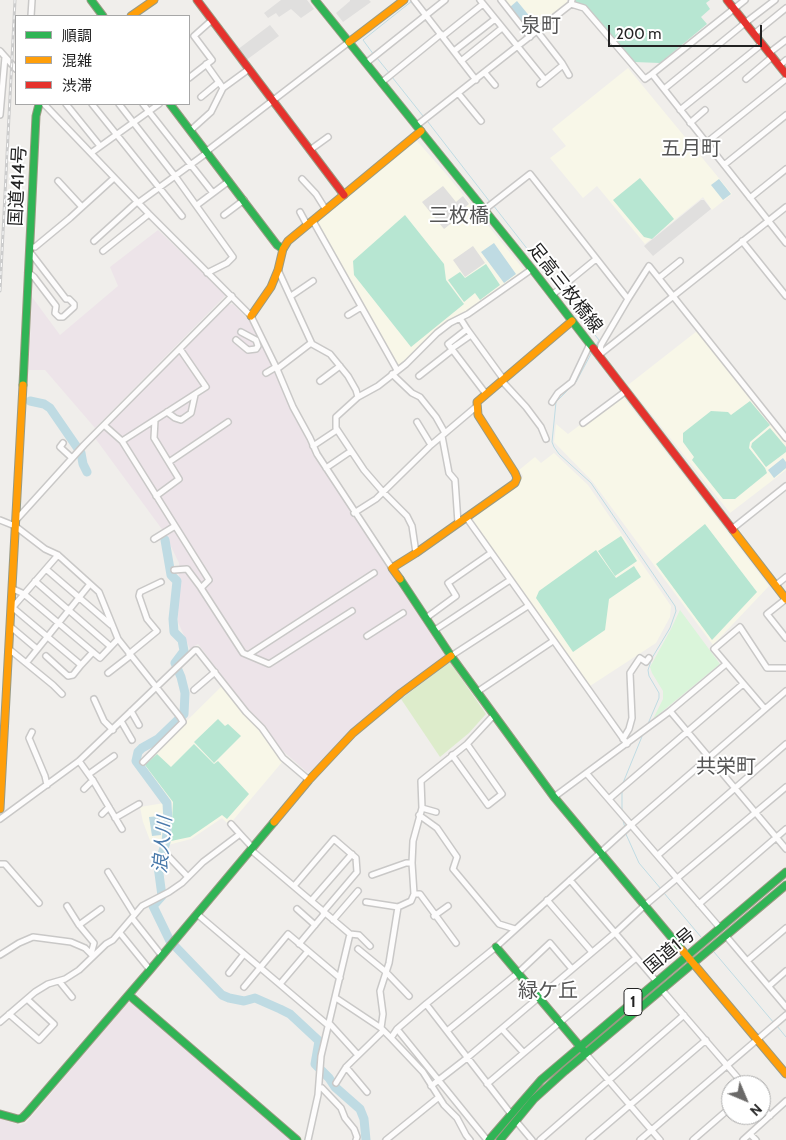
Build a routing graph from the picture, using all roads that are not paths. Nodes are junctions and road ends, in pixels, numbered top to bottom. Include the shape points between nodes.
1 (32, 0) edge
2 (91, 0) edge
3 (154, 0) edge
4 (197, 0) edge
5 (315, 0) edge
6 (404, 0) edge
7 (414, 0) edge
8 (445, 0) edge
9 (501, 0) edge
10 (727, 0) edge
11 (745, 0) edge
12 (775, 0) edge
13 (482, 2) edge
14 (571, 2) edge
15 (786, 8) edge
16 (733, 9) junction
17 (425, 14) junction
18 (31, 15) edge
19 (102, 15) edge
20 (132, 15) edge
21 (495, 19) junction
22 (212, 20) junction
23 (745, 23) junction
24 (502, 28) junction
25 (537, 31) junction
26 (754, 34) junction
27 (442, 35) junction
28 (530, 36) junction
29 (786, 40) edge
30 (349, 42) junction
31 (762, 44) junction
32 (517, 46) junction
33 (454, 51) junction
34 (771, 55) junction
35 (2, 56) edge
36 (786, 60) edge
37 (461, 61) junction
38 (366, 63) junction
39 (206, 64) junction
40 (563, 65) junction
41 (779, 66) junction
42 (15, 68) edge
43 (249, 69) junction
44 (484, 73) junction
45 (652, 74) junction
46 (786, 74) edge
47 (569, 75) dead end
48 (190, 77) edge
49 (746, 78) dead end
50 (786, 79) edge
51 (476, 80) junction
52 (545, 80) junction
53 (219, 82) junction
54 (382, 82) junction
55 (540, 84) dead end
56 (495, 85) dead end
57 (223, 88) junction
58 (664, 89) junction
59 (458, 93) junction
60 (201, 97) dead end
61 (272, 101) junction
62 (39, 105) edge
63 (45, 105) edge
64 (67, 105) edge
65 (93, 105) edge
66 (119, 105) edge
67 (145, 105) edge
68 (158, 105) edge
69 (171, 105) edge
70 (680, 110) junction
71 (705, 110) dead end
72 (149, 111) junction
73 (0, 115) edge
74 (786, 115) edge
75 (481, 121) dead end
76 (133, 123) junction
77 (690, 123) junction
78 (418, 128) junction
79 (191, 130) junction
80 (116, 134) junction
81 (328, 137) dead end
82 (706, 143) junction
83 (100, 146) junction
84 (310, 150) junction
85 (91, 152) junction
86 (207, 152) junction
87 (191, 164) junction
88 (724, 165) junction
89 (786, 169) edge
90 (175, 176) junction
91 (114, 178) junction
92 (302, 179) dead end
93 (58, 181) dead end
94 (229, 181) junction
95 (160, 188) junction
96 (213, 193) junction
97 (344, 195) junction
98 (750, 198) junction
99 (244, 200) junction
100 (138, 202) junction
101 (197, 206) junction
102 (82, 207) junction
103 (786, 207) edge
104 (326, 210) junction
105 (484, 210) junction
106 (300, 212) dead end
107 (149, 214) junction
108 (224, 215) dead end
109 (182, 216) dead end
110 (769, 221) junction
111 (310, 223) junction
112 (94, 241) dead end
113 (742, 241) junction
114 (786, 243) edge
115 (29, 249) junction
116 (283, 249) junction
117 (103, 250) dead end
118 (596, 259) junction
119 (680, 261) dead end
120 (532, 269) junction
121 (278, 270) junction
122 (28, 272) junction
123 (207, 274) junction
124 (658, 278) junction
125 (312, 281) dead end
126 (554, 294) junction
127 (232, 296) junction
128 (291, 296) junction
129 (674, 296) junction
130 (786, 296) edge
131 (628, 299) junction
132 (361, 307) junction
133 (348, 315) dead end
134 (251, 316) junction
135 (460, 318) junction
136 (572, 321) junction
137 (467, 329) junction
138 (241, 332) dead end
139 (471, 335) junction
140 (236, 340) dead end
141 (311, 343) junction
142 (590, 344) junction
143 (180, 349) junction
144 (452, 350) junction
145 (597, 354) junction
146 (340, 366) junction
147 (276, 368) junction
148 (394, 372) junction
149 (266, 373) dead end
150 (419, 376) dead end
151 (503, 380) junction
152 (320, 381) dead end
153 (626, 391) junction
154 (486, 394) junction
155 (195, 395) junction
156 (358, 397) junction
157 (552, 402) dead end
158 (476, 406) junction
159 (167, 412) junction
160 (155, 420) junction
161 (228, 422) dead end
162 (417, 422) dead end
163 (582, 423) dead end
164 (104, 425) junction
165 (337, 430) junction
166 (444, 434) junction
167 (786, 438) edge
168 (546, 439) dead end
169 (122, 442) junction
170 (63, 443) dead end
171 (431, 445) junction
172 (313, 446) junction
173 (351, 451) junction
174 (72, 458) junction
175 (169, 462) junction
176 (326, 468) junction
177 (786, 486) edge
178 (383, 492) junction
179 (156, 496) junction
180 (354, 513) junction
181 (466, 517) junction
182 (0, 520) edge
183 (458, 523) junction
184 (15, 524) junction
185 (175, 526) junction
186 (732, 529) junction
187 (154, 539) dead end
188 (491, 552) junction
189 (416, 553) junction
190 (58, 555) junction
191 (392, 568) junction
192 (46, 569) junction
193 (174, 570) dead end
194 (374, 572) dead end
195 (786, 577) edge
196 (510, 580) junction
197 (35, 582) junction
198 (161, 582) dead end
199 (90, 584) junction
200 (776, 585) junction
201 (13, 589) junction
202 (202, 590) junction
203 (24, 594) junction
204 (80, 598) junction
205 (786, 599) edge
206 (528, 606) junction
207 (12, 607) junction
208 (69, 610) junction
209 (352, 611) dead end
210 (403, 612) dead end
211 (426, 618) junction
212 (59, 623) junction
213 (10, 627) junction
214 (113, 627) junction
215 (435, 630) junction
216 (367, 636) dead end
217 (48, 637) junction
218 (786, 638) edge
219 (118, 639) junction
220 (553, 641) junction
221 (110, 646) junction
222 (8, 648) junction
223 (37, 649) junction
224 (93, 652) junction
225 (129, 655) junction
226 (248, 655) junction
227 (46, 656) dead end
228 (451, 656) junction
229 (649, 658) dead end
230 (27, 662) junction
231 (726, 664) junction
232 (81, 665) junction
233 (786, 668) edge
234 (215, 672) junction
235 (108, 673) dead end
236 (744, 684) junction
237 (157, 687) junction
238 (194, 690) dead end
239 (477, 692) junction
240 (786, 692) edge
241 (62, 694) dead end
242 (94, 699) dead end
243 (765, 709) junction
244 (131, 711) junction
245 (670, 711) junction
246 (493, 716) junction
247 (121, 721) junction
248 (139, 725) dead end
249 (112, 730) junction
250 (32, 732) dead end
251 (688, 732) junction
252 (132, 740) dead end
253 (625, 741) junction
254 (467, 744) junction
255 (786, 744) edge
256 (452, 755) junction
257 (114, 756) dead end
258 (709, 757) junction
259 (78, 761) junction
260 (143, 762) dead end
261 (89, 774) junction
262 (587, 774) junction
263 (93, 780) junction
264 (309, 780) junction
265 (47, 785) junction
266 (786, 787) edge
267 (735, 788) junction
268 (84, 789) dead end
269 (554, 797) junction
270 (610, 798) junction
271 (139, 804) dead end
272 (109, 807) junction
273 (422, 808) junction
274 (0, 809) edge
275 (436, 812) dead end
276 (756, 812) junction
277 (102, 814) dead end
278 (419, 815) junction
279 (115, 818) junction
280 (0, 819) edge
281 (231, 824) dead end
282 (632, 824) junction
283 (122, 829) dead end
284 (786, 829) edge
285 (240, 834) junction
286 (776, 837) junction
287 (252, 849) junction
288 (786, 849) edge
289 (600, 853) junction
290 (352, 854) junction
291 (658, 855) junction
292 (168, 856) dead end
293 (412, 863) junction
294 (0, 864) edge
295 (108, 872) dead end
296 (786, 872) edge
297 (372, 874) dead end
298 (188, 877) junction
299 (678, 879) junction
300 (570, 880) junction
301 (786, 885) edge
302 (294, 886) junction
303 (358, 891) dead end
304 (414, 894) junction
305 (547, 900) junction
306 (311, 901) junction
307 (366, 902) dead end
308 (39, 903) dead end
309 (699, 904) junction
310 (67, 906) dead end
311 (448, 906) dead end
312 (644, 906) junction
313 (398, 907) junction
314 (101, 909) dead end
315 (297, 910) dead end
316 (324, 912) junction
317 (197, 914) junction
318 (133, 916) junction
319 (434, 916) junction
320 (333, 920) junction
321 (315, 924) junction
322 (79, 926) junction
323 (720, 928) junction
324 (786, 928) edge
325 (515, 930) junction
326 (120, 933) junction
327 (615, 933) junction
328 (350, 934) junction
329 (726, 936) junction
330 (456, 943) dead end
331 (299, 944) junction
332 (370, 946) dead end
333 (496, 947) junction
334 (358, 949) dead end
335 (308, 951) junction
336 (592, 952) junction
337 (244, 954) junction
338 (0, 955) edge
339 (92, 955) junction
340 (162, 956) junction
341 (687, 957) junction
342 (636, 958) junction
343 (747, 961) junction
344 (693, 964) junction
345 (260, 967) junction
346 (572, 969) junction
347 (150, 970) junction
348 (786, 971) edge
349 (386, 972) junction
350 (229, 973) dead end
351 (518, 973) junction
352 (340, 978) junction
353 (59, 981) junction
354 (657, 982) junction
355 (280, 984) junction
356 (768, 986) junction
357 (244, 987) dead end
358 (662, 990) junction
359 (129, 995) junction
360 (409, 996) dead end
361 (72, 997) dead end
362 (539, 997) junction
363 (336, 998) junction
364 (27, 999) junction
365 (426, 1004) junction
366 (786, 1007) edge
367 (9, 1014) junction
368 (684, 1015) junction
369 (786, 1016) edge
370 (0, 1022) edge
371 (559, 1022) junction
372 (329, 1024) junction
373 (382, 1029) junction
374 (502, 1029) junction
375 (397, 1030) junction
376 (447, 1032) junction
377 (391, 1038) junction
378 (757, 1039) junction
379 (706, 1040) junction
380 (580, 1047) junction
381 (523, 1052) junction
382 (586, 1054) junction
383 (358, 1055) junction
384 (468, 1058) junction
385 (727, 1066) junction
386 (346, 1067) junction
387 (786, 1074) edge
388 (735, 1075) edge
389 (608, 1080) junction
390 (439, 1081) junction
391 (336, 1083) dead end
392 (487, 1084) junction
393 (431, 1086) junction
394 (322, 1088) dead end
395 (367, 1092) dead end
396 (439, 1097) junction
397 (786, 1101) edge
398 (630, 1104) junction
399 (0, 1114) edge
400 (511, 1114) junction
401 (771, 1115) edge
402 (721, 1116) edge
403 (516, 1121) junction
404 (760, 1125) edge
405 (651, 1130) junction
406 (750, 1134) junction
407 (297, 1140) edge
408 (308, 1140) edge
409 (356, 1140) edge
410 (386, 1140) edge
411 (470, 1140) edge
412 (488, 1140) edge
413 (500, 1140) edge
414 (532, 1140) edge
415 (540, 1140) edge
416 (589, 1140) edge
417 (640, 1140) edge
418 (660, 1140) edge
419 (693, 1140) edge
420 (743, 1140) edge
421 (756, 1140) edge

1 - 18 street
2 - 19 main road
3 - 20 main road
4 - 22 main road
5 - 30 main road, 足高三枚橋線
6 - 30 main road
7 - 17 street
8 - 17 street
9 - 28 street
10 - 16 main road
11 - 16 street
12 - 23 street
13 - 21 street
13 - 27 street
14 - 25 street
14 - 45 street via 584,8 645,79
15 - 26 street
16 - 23 main road
16 - 45 street
17 - 27 street
17 - 38 street
21 - 24 street
21 - 33 street
22 - 39 street via 194,36 212,60
22 - 43 main road
23 - 26 main road
23 - 58 street
24 - 32 street
24 - 37 street
25 - 28 street
25 - 40 street
26 - 31 main road
27 - 33 street
27 - 54 street
28 - 32 street
29 - 34 street
30 - 38 main road, 足高三枚橋線
30 - 61 street
31 - 34 main road
31 - 70 street
32 - 44 street
32 - 52 street
33 - 37 street
34 - 41 main road
34 - 49 street
35 - 42 street
35 - 73 street
36 - 41 street
37 - 51 street
38 - 54 main road, 足高三枚橋線
39 - 48 street
39 - 53 street
40 - 47 street
40 - 52 street
41 - 46 main road
43 - 57 street
43 - 61 main road
44 - 51 street
44 - 56 street
45 - 58 street
50 - 82 street
51 - 59 street
52 - 55 street
53 - 57 street
53 - 60 street
54 - 78 main road, 足高三枚橋線
57 - 79 street via 211,112
58 - 70 street
59 - 75 street
59 - 78 street
61 - 84 main road
61 - 86 street
62 - 115 main road, 国道414号
63 - 85 street
64 - 83 street
65 - 80 street
66 - 76 street
67 - 72 street
68 - 72 street
69 - 79 main road
70 - 77 street
71 - 77 street
72 - 76 street
72 - 87 street
74 - 88 street
76 - 80 street
76 - 90 street
77 - 82 street
78 - 97 main road
78 - 105 main road, 足高三枚橋線
79 - 86 main road
80 - 83 street
80 - 95 street
81 - 84 street
82 - 88 street
83 - 85 street
84 - 97 main road
85 - 91 street
86 - 87 street
86 - 94 main road
87 - 90 street
87 - 96 street
88 - 98 street
89 - 98 street
90 - 95 street
90 - 101 street
91 - 100 street
91 - 102 street
92 - 104 street
93 - 102 street
94 - 96 street
94 - 99 main road
95 - 100 street
95 - 109 street
96 - 101 street
97 - 104 main road
98 - 110 street
99 - 108 street
99 - 116 main road
100 - 107 street
100 - 112 street
101 - 123 street via 233,257 227,264
102 - 115 street
103 - 110 street
104 - 111 main road
105 - 118 street via 530,174
105 - 120 main road, 足高三枚橋線
106 - 111 street
107 - 117 street
107 - 123 street
110 - 113 street
110 - 114 street
111 - 116 main road
111 - 132 street
113 - 129 street
113 - 130 street
115 - 122 main road, 国道414号
115 - 122 street via 74,307 59,317 56,306
116 - 121 main road
118 - 126 street
118 - 131 street
119 - 124 street
120 - 126 main road, 足高三枚橋線
120 - 135 street
121 - 128 street
121 - 134 main road via 271,288
122 - 184 main road, 国道414号
123 - 127 street
124 - 129 street
124 - 131 street via 649,266
125 - 128 street
126 - 136 main road, 足高三枚橋線
127 - 134 street
127 - 143 street
128 - 141 street
129 - 145 street
129 - 167 street
131 - 145 street
132 - 133 street
132 - 148 street
134 - 147 street
135 - 137 street
135 - 148 street via 437,333
136 - 142 main road, 足高三枚橋線
136 - 151 main road
137 - 139 street
137 - 144 street via 448,344
138 - 140 street via 256,340 258,346 248,350
139 - 144 street
139 - 151 street
141 - 146 street via 330,354
141 - 147 street
142 - 145 main road, 足高三枚橋線
142 - 157 street via 572,382
143 - 155 street via 206,387
143 - 164 street
144 - 150 street
144 - 154 street
145 - 153 main road, 足高三枚橋線
146 - 152 street
146 - 156 street
147 - 149 street
147 - 172 street
148 - 156 street
148 - 166 street via 412,393 420,397
151 - 154 main road
151 - 168 street via 531,414
153 - 163 street
153 - 186 main road, 足高三枚橋線
154 - 158 main road
155 - 159 street
155 - 159 street via 191,413 181,420
156 - 165 street via 336,417
158 - 166 street
158 - 181 main road via 478,415 517,478 515,483
159 - 160 street
160 - 169 street
160 - 175 street via 154,438
161 - 175 street
162 - 171 street
164 - 169 street
164 - 174 street
165 - 172 street
165 - 173 street
166 - 171 street
166 - 183 street via 450,473 455,480
169 - 179 street
170 - 174 street via 60,446
171 - 178 street
172 - 176 street
173 - 176 street
173 - 178 street
174 - 184 street
175 - 179 street via 179,479
176 - 180 street
177 - 186 street
178 - 180 street
178 - 189 street via 411,522
179 - 185 street
180 - 191 street
181 - 183 main road
181 - 188 street
182 - 184 street
183 - 189 main road
184 - 190 street via 45,549
184 - 201 main road, 国道414号
185 - 187 street
185 - 202 street via 210,580
186 - 200 main road, 足高三枚橋線
188 - 196 street
188 - 211 street via 448,583 456,596
189 - 191 main road
190 - 192 street
190 - 199 street
191 - 211 main road
192 - 197 street
192 - 204 street
193 - 202 street via 188,569
194 - 226 street
195 - 200 street
196 - 206 street
196 - 215 street
197 - 203 street
197 - 208 street
198 - 225 street via 140,592 139,596 147,620 157,631
199 - 204 street
199 - 214 street via 99,592
200 - 205 main road, 足高三枚橋線
201 - 203 street
201 - 207 main road, 国道414号
202 - 226 street via 243,653
203 - 207 street
203 - 212 street
204 - 208 street
204 - 214 street
205 - 218 street via 768,614
206 - 220 street
206 - 228 street
207 - 213 main road, 国道414号
207 - 217 street
208 - 212 street
208 - 221 street
209 - 226 street via 270,664
210 - 216 street
211 - 215 main road
212 - 217 street
212 - 224 street
213 - 222 main road, 国道414号
213 - 223 street
214 - 219 street
215 - 228 main road
217 - 223 street
217 - 232 street
219 - 221 street
219 - 225 street
220 - 239 street
220 - 253 street
221 - 224 street via 100,658
222 - 230 street
222 - 274 main road, 国道414号
223 - 230 street
224 - 232 street
225 - 235 street
225 - 237 street
227 - 232 street via 68,676
228 - 239 main road
228 - 264 main road via 369,718
229 - 253 street via 646,662 640,658 630,673 632,718
230 - 241 street
231 - 233 street via 714,649 740,627 767,668
231 - 236 street
231 - 245 street
234 - 237 street via 194,650
234 - 238 street
234 - 264 street via 283,758
236 - 243 street
236 - 251 street
237 - 244 street
237 - 260 street via 183,722
239 - 246 main road
240 - 243 street
242 - 249 street
243 - 258 street
244 - 247 street
244 - 248 street
245 - 251 street
245 - 253 street
246 - 254 street
246 - 269 main road
247 - 249 street
247 - 252 street
249 - 259 street
250 - 265 street via 29,738
251 - 258 street
251 - 270 street
253 - 262 street
254 - 256 street
254 - 256 street via 502,794 488,805
255 - 267 street
256 - 273 street via 421,781
257 - 261 street
258 - 267 street
258 - 282 street
259 - 261 street
259 - 265 street
261 - 263 street
262 - 269 street
262 - 270 street
263 - 268 street
263 - 272 street
264 - 287 main road
265 - 280 street
266 - 276 street
267 - 276 street
267 - 291 street
269 - 289 main road
270 - 282 street
271 - 279 street
272 - 277 street
272 - 279 street
273 - 275 street
273 - 278 street
276 - 286 street
276 - 299 street
278 - 293 street via 412,842
278 - 325 street via 437,828 457,856 453,869 499,924
279 - 283 street
281 - 285 street
282 - 289 street
282 - 291 street
284 - 286 street
285 - 287 street
285 - 298 street
286 - 288 street
286 - 309 street
287 - 302 street
287 - 317 main road
289 - 300 street
289 - 312 main road
290 - 302 street via 334,839
290 - 306 street
290 - 316 street via 356,858 357,872
291 - 299 street
292 - 298 street
293 - 297 street via 406,862
293 - 304 street
294 - 308 street via 5,864
295 - 318 street
296 - 323 main road, 国道1号 / 1
298 - 318 street via 142,906
299 - 309 street
299 - 312 street
300 - 305 street
300 - 327 street
301 - 329 main road, 国道1号 / 1
302 - 306 street
303 - 320 street
304 - 313 street via 411,901
304 - 319 street via 420,894
305 - 325 street
305 - 336 street
306 - 316 street
307 - 313 street
309 - 323 street
310 - 322 street
311 - 319 street
312 - 327 street
312 - 341 main road
313 - 349 street
314 - 322 street
315 - 321 street
316 - 320 street
316 - 321 street
317 - 337 street
317 - 340 main road
318 - 326 street
318 - 340 street
319 - 330 street
320 - 328 street
321 - 331 street
322 - 339 street via 94,943
323 - 341 main road, 国道1号 / 1
324 - 343 street
325 - 333 street
326 - 339 street
326 - 347 street
327 - 336 street
327 - 342 street
328 - 332 street via 359,935
328 - 352 street
329 - 343 street
329 - 344 main road, 国道1号 / 1
331 - 335 street
331 - 345 street via 288,934
333 - 351 main road
333 - 365 street
334 - 349 street
335 - 352 street
335 - 355 street
336 - 346 street
337 - 345 street
337 - 350 street
338 - 339 street via 33,937 71,942
339 - 353 street via 79,970
340 - 347 main road
341 - 344 main road
341 - 354 main road, 国道1号 / 1
342 - 354 street
342 - 371 street
343 - 356 street
344 - 358 main road, 国道1号 / 1
344 - 378 main road
345 - 355 street
345 - 357 street
346 - 351 street via 550,943
346 - 362 street
347 - 359 main road
348 - 356 street
349 - 360 street
349 - 373 street via 380,991
351 - 362 main road
351 - 376 street
352 - 363 street
353 - 361 street
353 - 364 street via 48,984
354 - 380 main road, 国道1号 / 1
355 - 372 street
356 - 366 street
358 - 368 street
358 - 382 main road, 国道1号 / 1
359 - 399 main road via 22,1118
359 - 407 main road
362 - 371 main road
362 - 374 street
363 - 372 street
363 - 373 street
364 - 367 street
364 - 367 street via 54,1024 39,1040
365 - 375 street
365 - 376 street
367 - 370 street
368 - 379 street
368 - 389 street
369 - 378 street
371 - 380 main road
371 - 381 street
372 - 383 street
372 - 408 street
373 - 377 street
373 - 383 street
374 - 381 street
374 - 384 street
375 - 377 street
375 - 390 street
376 - 384 street
377 - 393 street via 423,1072
378 - 385 street
378 - 387 main road
379 - 385 street
379 - 398 street
380 - 382 main road
380 - 400 main road, 国道1号 / 1 via 541,1080
381 - 392 street
382 - 389 street
382 - 403 main road, 国道1号 / 1 via 534,1099
383 - 386 street
384 - 390 street
384 - 392 street
385 - 388 street
385 - 405 street
386 - 391 street
386 - 395 street
389 - 398 street
389 - 415 street
390 - 393 street
390 - 412 street
392 - 400 street
393 - 396 street
394 - 409 street via 341,1108 354,1129
396 - 410 street
396 - 411 street
397 - 401 street
398 - 405 street
398 - 416 street
400 - 412 main road, 国道1号 / 1
402 - 419 street
403 - 413 main road, 国道1号 / 1
403 - 414 street
404 - 406 street
405 - 417 street
405 - 418 street
406 - 420 street
406 - 421 street

